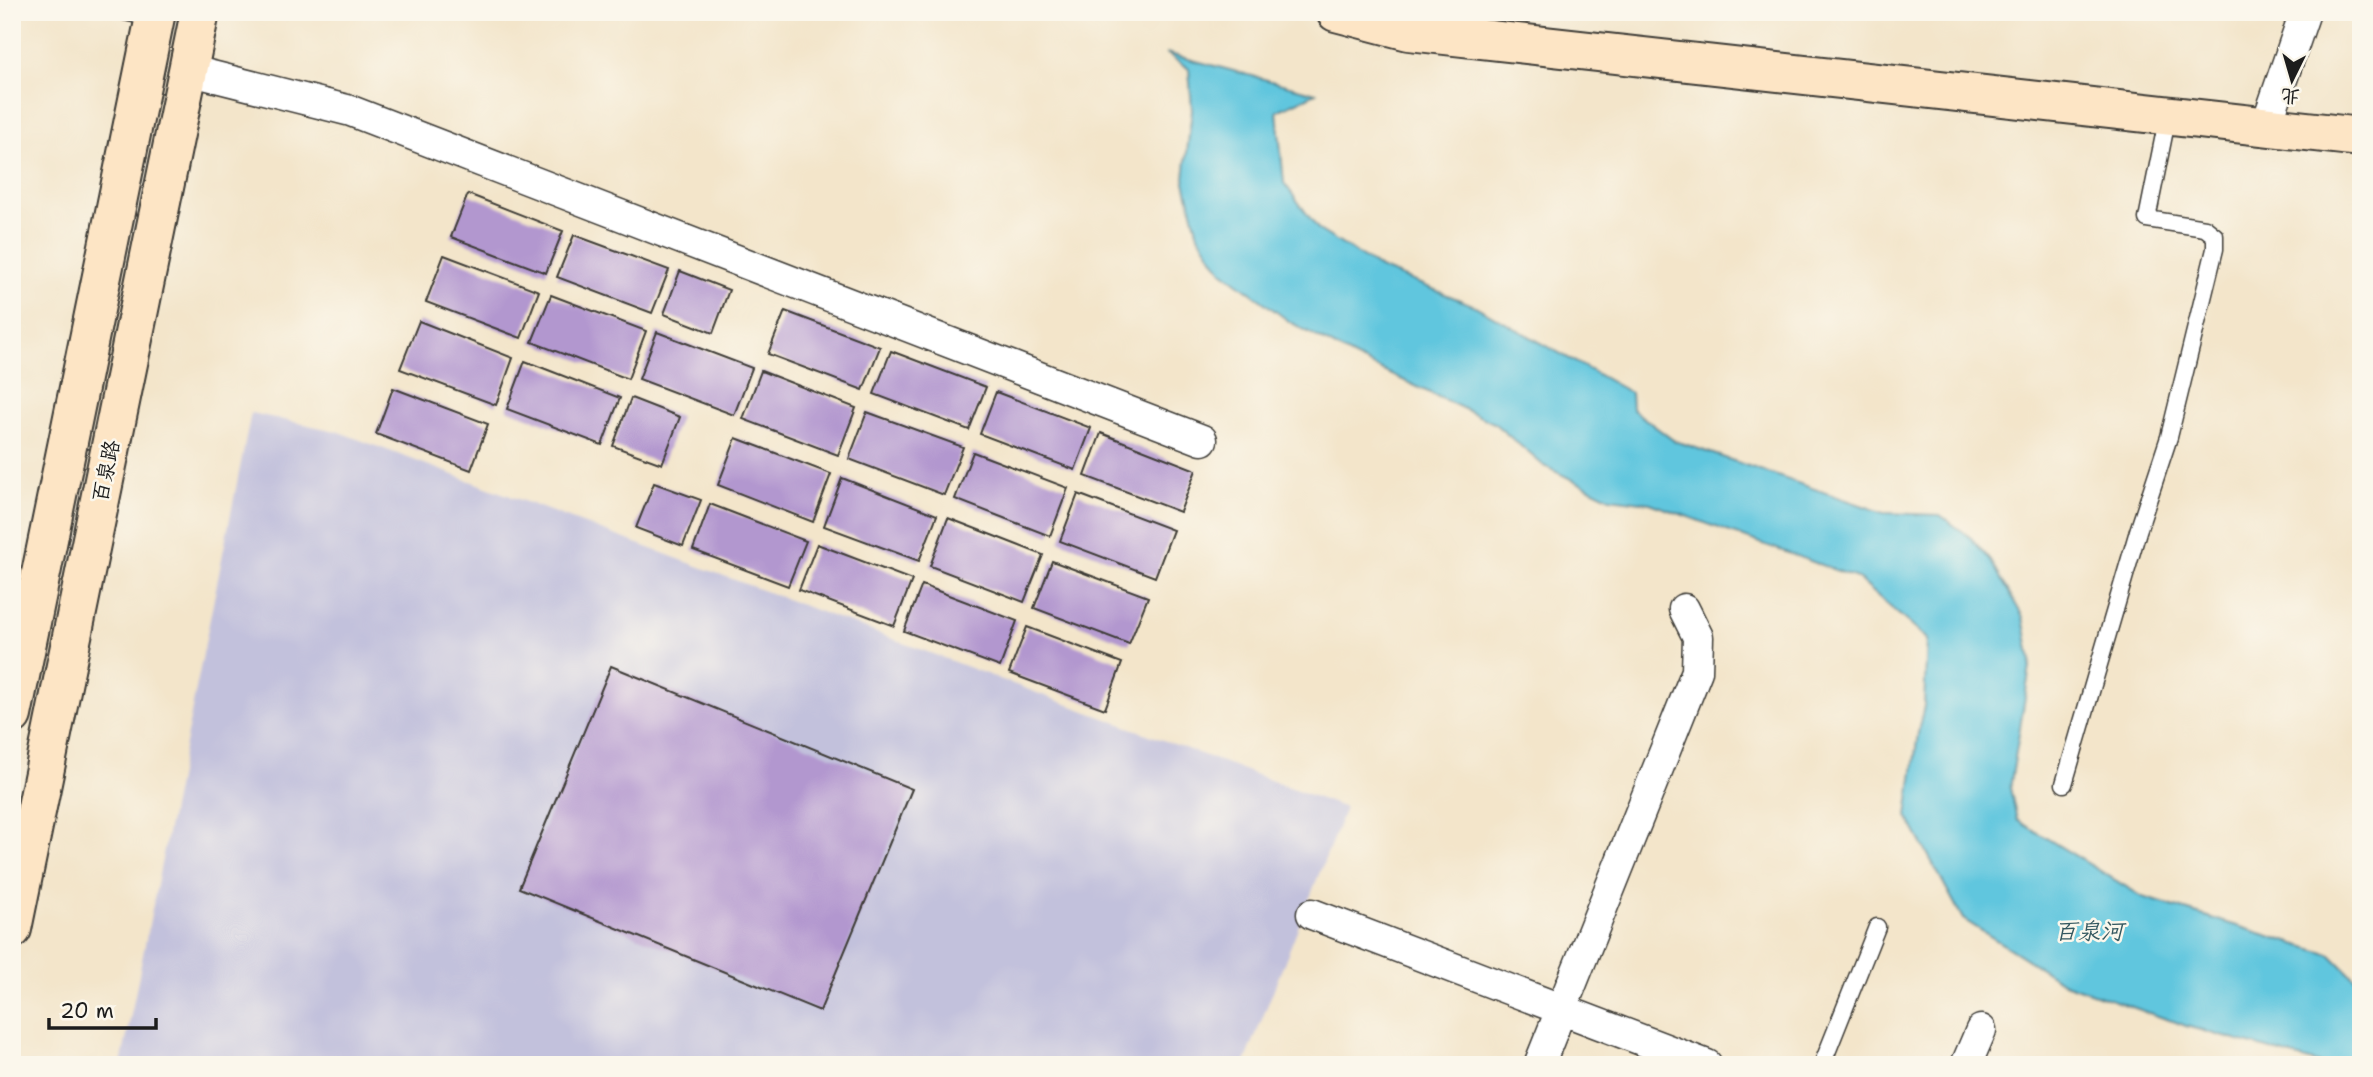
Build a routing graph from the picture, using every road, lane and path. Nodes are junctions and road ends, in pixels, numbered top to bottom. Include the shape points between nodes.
1 (200, 12) edge
2 (1336, 12) edge
3 (2305, 12) edge
4 (145, 15) edge
5 (188, 70) junction
6 (2168, 115) junction
7 (2266, 126) junction
8 (2361, 137) edge
9 (1202, 440) dead end
10 (1684, 609) dead end
11 (12, 715) edge
12 (2064, 783) dead end
13 (1312, 914) dead end
14 (1877, 927) dead end
15 (12, 929) edge
16 (1561, 1009) junction
17 (1981, 1030) dead end
18 (1693, 1062) edge
19 (1539, 1065) edge
20 (1822, 1065) edge
21 (1966, 1065) edge

1 - 5 main road, 百泉路
2 - 6 main road via 1409,31
3 - 7 street
4 - 11 main road, 百泉路
5 - 9 street via 351,111
5 - 15 main road, 百泉路
6 - 7 main road
6 - 12 lane via 2147,219 2205,228 2215,236 2215,249 2169,437
7 - 8 main road
10 - 16 street via 1698,637 1698,671
13 - 16 street
14 - 20 lane
16 - 18 street
16 - 19 street
17 - 21 street

